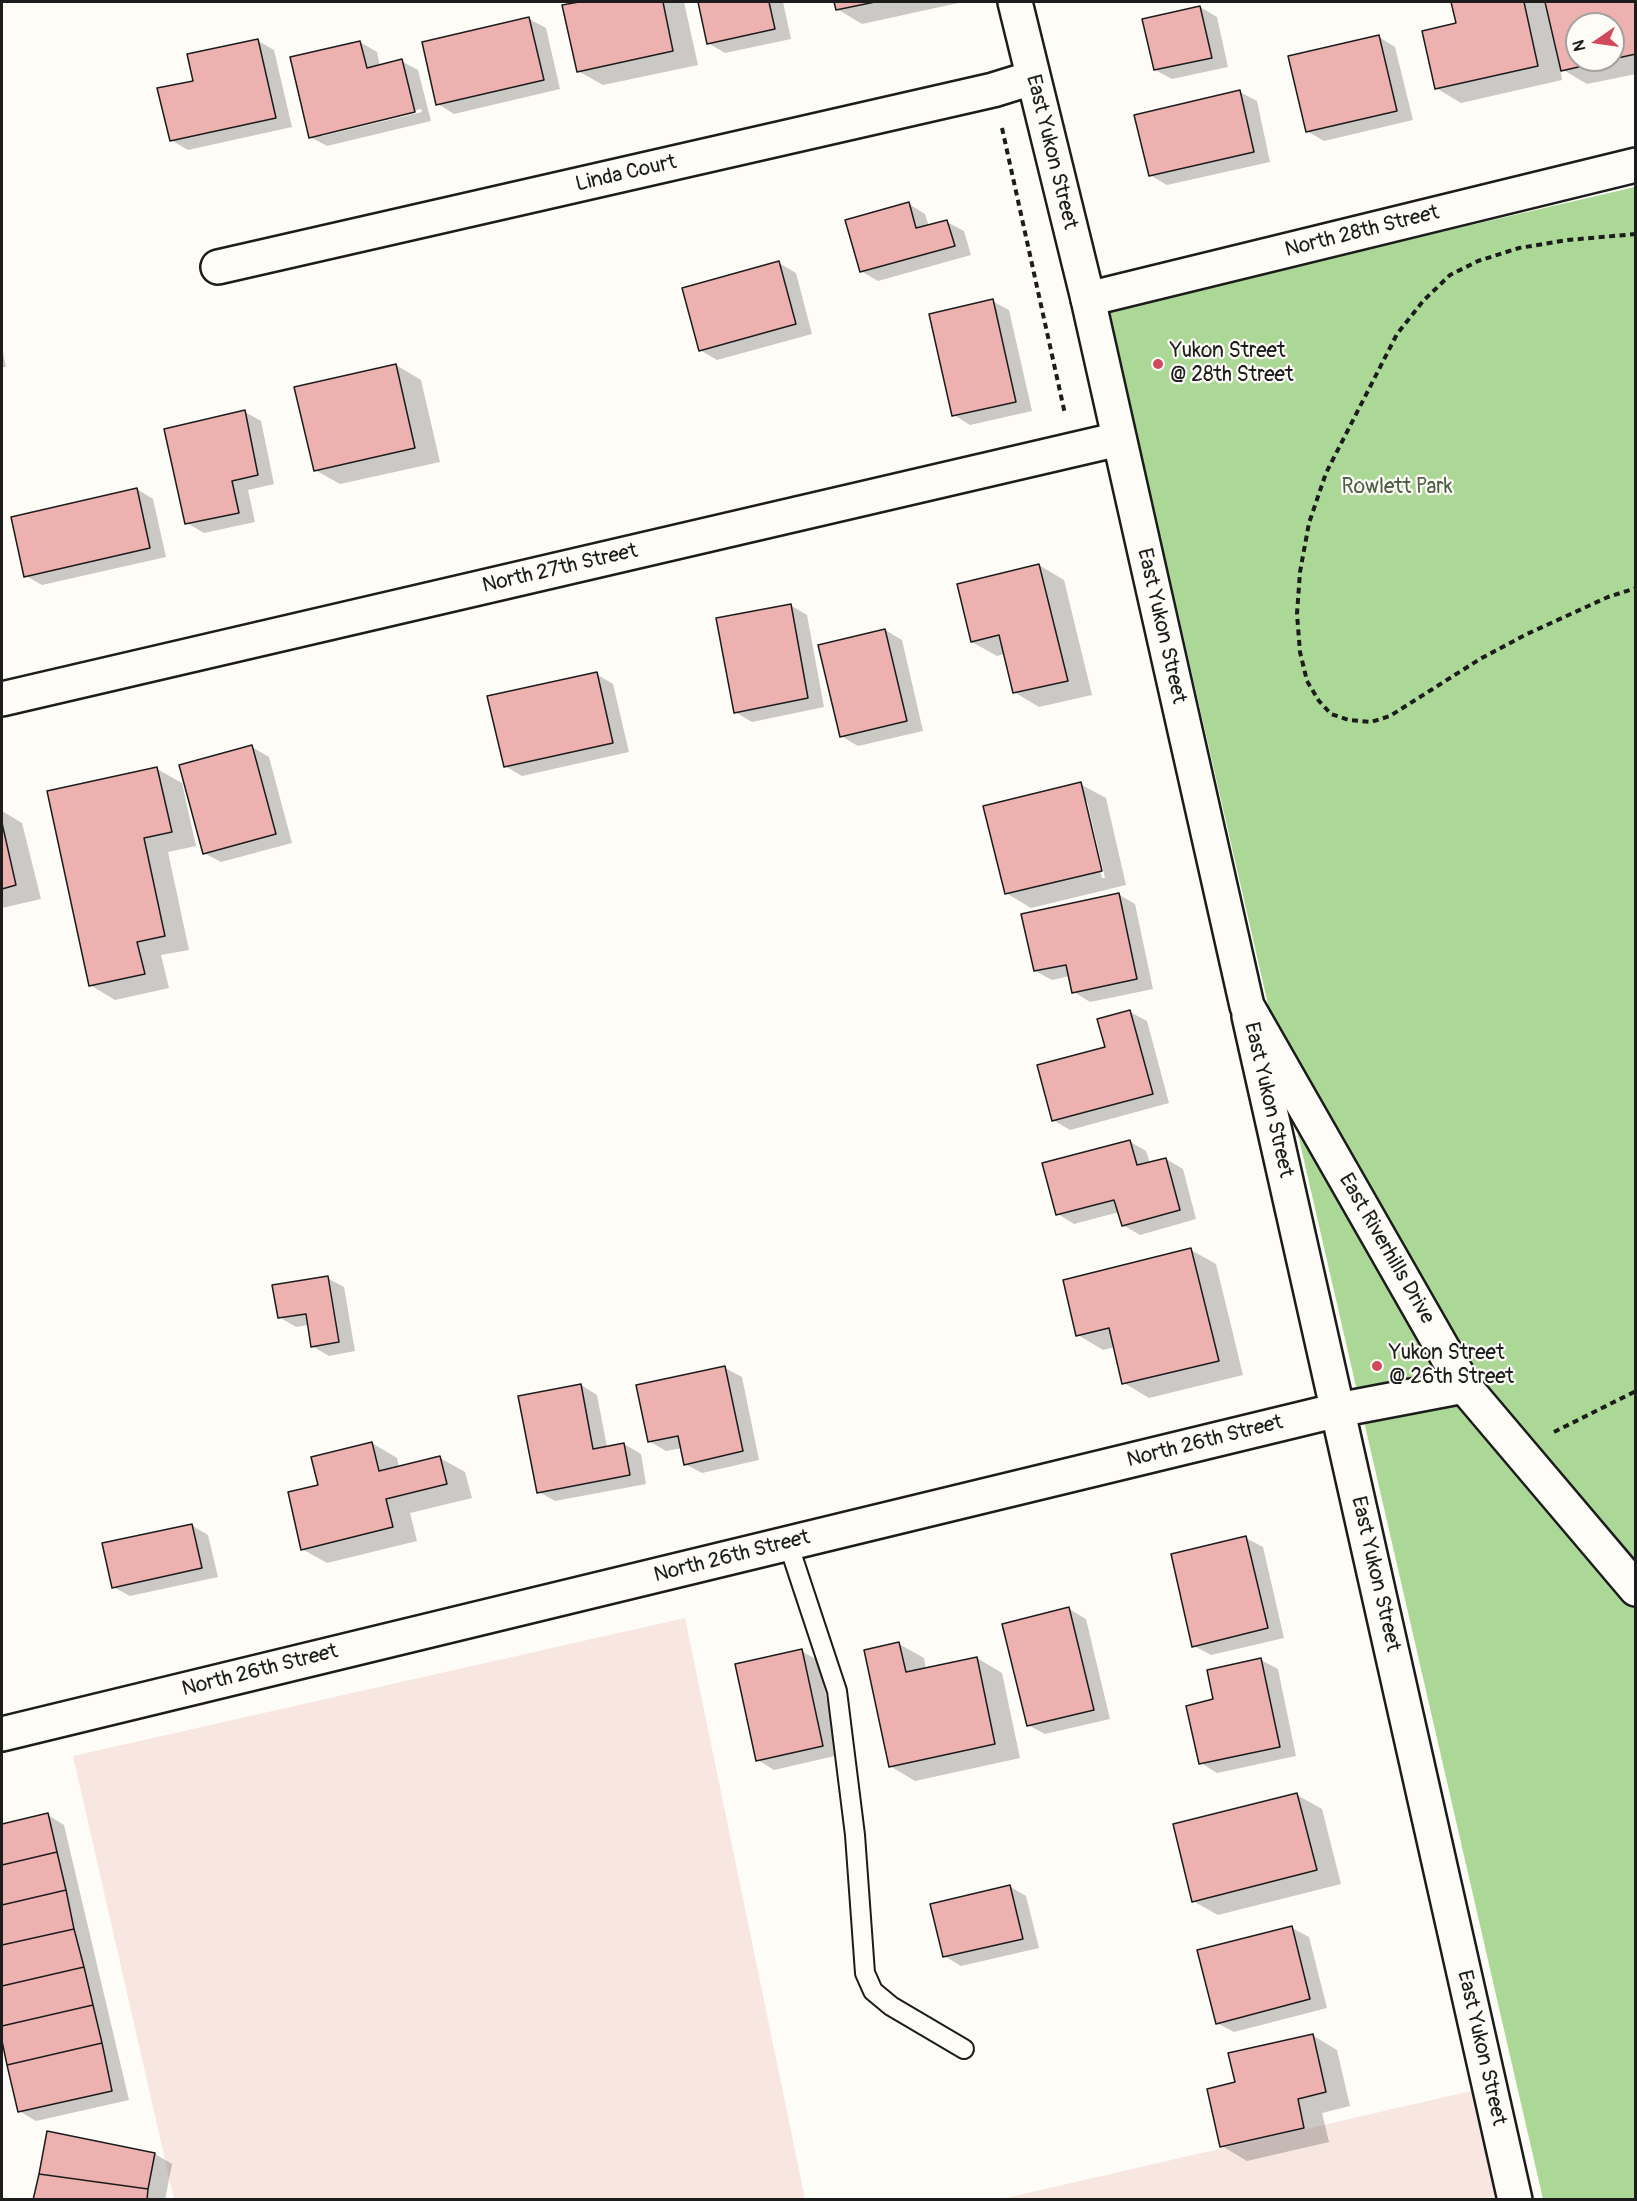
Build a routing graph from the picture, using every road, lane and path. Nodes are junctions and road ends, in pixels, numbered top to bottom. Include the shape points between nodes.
1 (1015, 2) edge
2 (1032, 78) junction
3 (993, 90) junction
4 (1635, 165) edge
5 (1635, 234) edge
6 (218, 267) dead end
7 (1088, 298) junction
8 (1119, 439) junction
9 (1073, 450) junction
10 (1635, 588) edge
11 (2, 699) edge
12 (1247, 1006) junction
13 (1464, 1386) junction
14 (1635, 1391) edge
15 (1338, 1410) junction
16 (1545, 1436) dead end
17 (788, 1543) junction
18 (1635, 1589) edge
19 (2, 1734) edge
20 (964, 2049) dead end
21 (1515, 2199) edge

1 - 2 street, East Yukon Street
2 - 3 street, Linda Court
2 - 7 street, East Yukon Street
3 - 6 street, Linda Court
3 - 9 path
4 - 7 street, North 28th Street
5 - 10 path via 1568,240 1478,261 1450,275 1424,300 1397,334 1326,473 1309,523 1300,572 1300,652 1307,681 1331,714 1371,722 1390,716 1527,634
7 - 8 street, East Yukon Street
8 - 9 street, North 27th Street
8 - 12 street, East Yukon Street
9 - 11 street, North 27th Street
12 - 13 street, East Riverhills Drive
12 - 15 street, East Yukon Street
13 - 15 street, North 26th Street
13 - 18 street, East Riverhills Drive
14 - 16 path
15 - 17 street, North 26th Street
15 - 21 street, East Yukon Street
17 - 19 street, North 26th Street
17 - 20 lane via 837,1691 855,1835 865,1973 873,1991 891,2006

